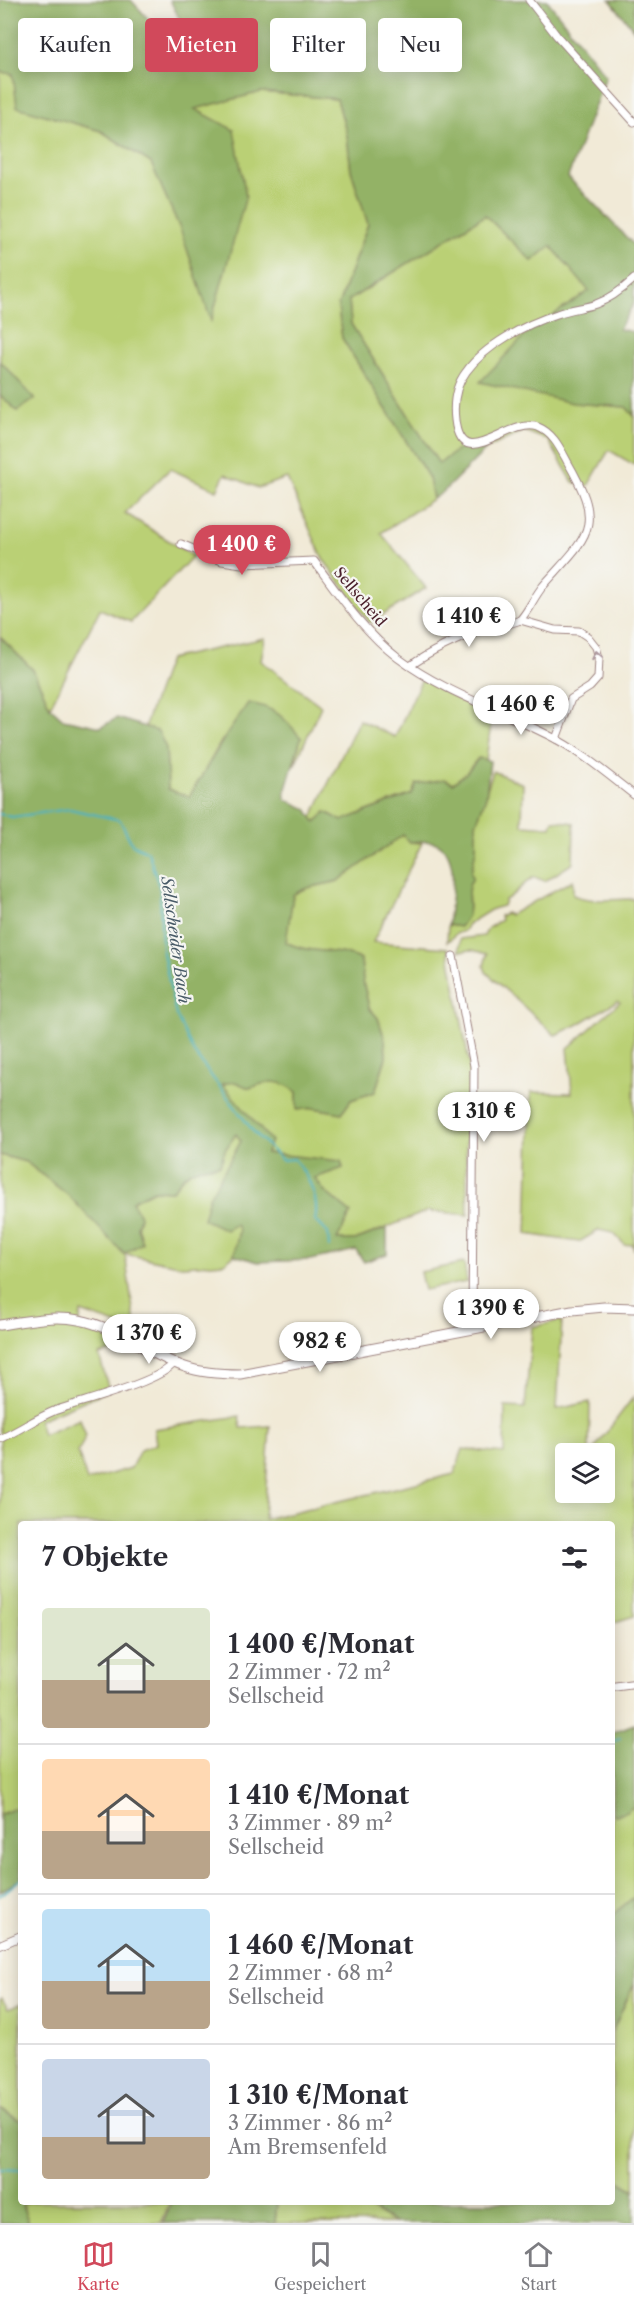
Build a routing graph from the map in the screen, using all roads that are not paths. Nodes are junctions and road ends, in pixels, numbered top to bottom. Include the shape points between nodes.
1 (530, 0) edge
2 (634, 122) edge
3 (634, 279) edge
4 (181, 544) dead end
5 (520, 620) junction
6 (410, 666) junction
7 (556, 739) junction
8 (634, 795) edge
9 (453, 956) dead end
10 (634, 1308) edge
11 (0, 1325) edge
12 (469, 1330) junction
13 (174, 1363) junction
14 (0, 1439) edge
15 (632, 1684) edge
16 (615, 1687) edge
17 (18, 1937) edge
18 (0, 1945) edge

1 - 2 street
3 - 5 street via 603,301 541,319 511,334 481,357 461,380 454,409 457,430 464,443 477,445 521,426 539,428 555,440 588,507 587,532 579,546
4 - 6 street, Sellscheid via 222,561 242,564 314,561 368,630
5 - 6 street via 449,642
7 -> 5 street via 568,704 598,678 596,647 579,631 555,630
6 - 7 street, Sellscheid via 469,700
7 - 8 street, Sellscheid
9 - 12 street via 474,1066
10 - 12 main road via 588,1308
11 - 13 main road via 74,1319 108,1329
12 - 13 main road via 250,1373 211,1372
13 - 14 street via 146,1379 45,1415
15 - 16 street
17 - 18 street

